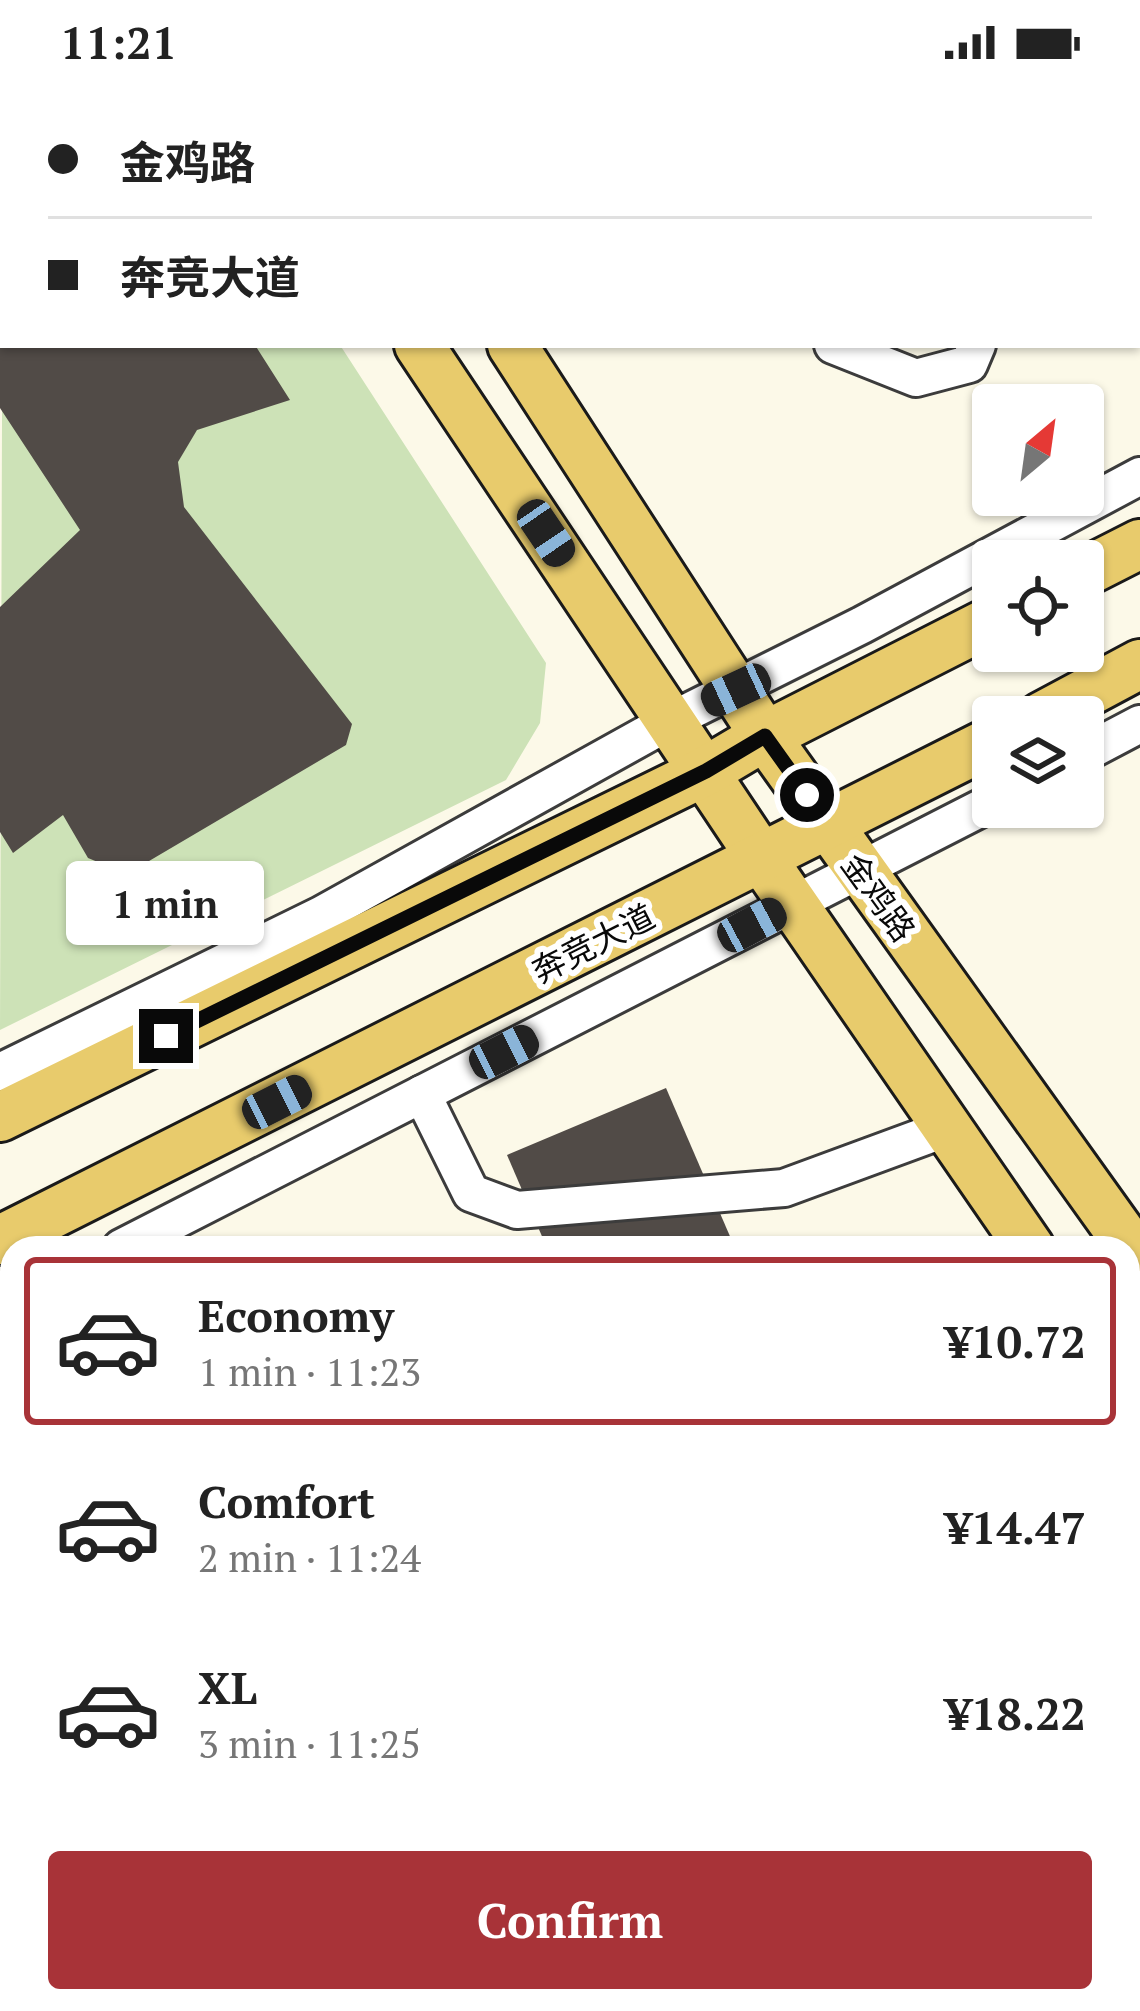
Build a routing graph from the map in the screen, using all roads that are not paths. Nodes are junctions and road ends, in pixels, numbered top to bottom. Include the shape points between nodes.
1 (421, 348) edge
2 (514, 348) edge
3 (840, 348) edge
4 (976, 348) edge
5 (1140, 476) edge
6 (1140, 544) edge
7 (1104, 562) edge
8 (972, 631) edge
9 (1140, 664) edge
10 (736, 690) junction
11 (1080, 696) edge
12 (672, 721) junction
13 (1140, 724) edge
14 (765, 736) junction
15 (1104, 743) edge
16 (972, 752) edge
17 (706, 771) junction
18 (972, 813) edge
19 (829, 825) junction
20 (762, 859) junction
21 (862, 872) junction
22 (793, 903) junction
23 (0, 1072) edge
24 (422, 1094) junction
25 (0, 1117) edge
26 (947, 1128) junction
27 (8, 1236) edge
28 (144, 1236) edge
29 (1022, 1236) edge
30 (1123, 1236) edge

1 - 12 main road
2 - 10 main road, 金鸡路
3 - 4 street via 916,379 969,364
5 - 10 street
6 - 7 main road
8 - 14 main road
9 - 11 main road
10 - 12 street
10 - 14 main road, 金鸡路
12 - 17 main road
12 - 23 street via 321,915
13 - 15 street
14 - 17 main road
14 - 19 main road, 金鸡路
16 - 19 main road, 奔竞大道
17 - 20 main road
17 - 25 main road
18 - 21 street
19 - 20 main road, 奔竞大道
19 - 21 main road, 金鸡路
20 - 22 main road
20 - 27 main road, 奔竞大道
21 - 22 street
21 - 30 main road, 金鸡路
22 - 24 street
22 - 26 main road
24 - 26 street via 471,1193 517,1210 784,1188
24 - 28 street
26 - 29 main road

